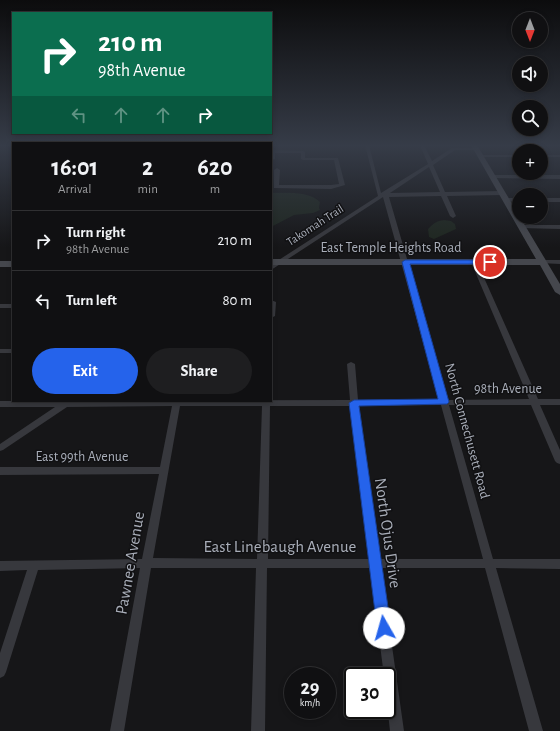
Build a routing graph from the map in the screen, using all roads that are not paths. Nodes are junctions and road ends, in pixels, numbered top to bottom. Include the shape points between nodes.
1 (276, 179) edge
2 (341, 179) edge
3 (375, 179) edge
4 (407, 179) edge
5 (438, 179) edge
6 (494, 179) edge
7 (444, 193) junction
8 (384, 195) junction
9 (504, 197) junction
10 (512, 199) edge
11 (548, 200) edge
12 (560, 200) edge
13 (453, 216) dead end
14 (522, 227) junction
15 (560, 227) edge
16 (275, 262) edge
17 (405, 262) junction
18 (474, 262) junction
19 (542, 262) junction
20 (560, 262) edge
21 (0, 264) edge
22 (12, 264) edge
23 (560, 292) edge
24 (0, 306) edge
25 (12, 306) edge
26 (0, 351) edge
27 (12, 351) edge
28 (351, 364) dead end
29 (67, 402) edge
30 (177, 402) edge
31 (266, 402) edge
32 (444, 402) junction
33 (535, 402) junction
34 (560, 402) edge
35 (354, 403) junction
36 (0, 404) edge
37 (0, 448) edge
38 (560, 461) edge
39 (164, 470) junction
40 (0, 471) edge
41 (147, 563) junction
42 (262, 563) junction
43 (376, 563) junction
44 (489, 564) junction
45 (560, 564) edge
46 (0, 566) edge
47 (34, 566) junction
48 (0, 672) edge
49 (117, 731) edge
50 (258, 731) edge
51 (397, 731) edge
52 (536, 731) edge

1 - 2 street via 276,187 331,187 342,185
3 - 8 street, North Connechusett Road via 379,195
4 - 8 street, Takomah Trail
5 - 7 street
6 - 9 street
7 - 8 street
7 - 9 street
7 - 13 street
8 - 16 street, Takomah Trail
8 - 17 street, North Connechusett Road
9 - 10 street
9 - 14 street
11 - 12 street
14 - 15 street
14 - 19 street
16 - 17 street, East Temple Heights Road
17 - 18 street, East Temple Heights Road
17 - 32 street, North Connechusett Road
18 - 19 street, East Temple Heights Road
18 - 33 street
19 - 20 street, East Temple Heights Road
19 - 23 street
21 - 22 street
24 - 25 street
26 - 27 street
28 - 35 street, North Ojus Drive
29 - 30 street, 98th Avenue
29 - 36 street, 98th Avenue
29 - 37 street
30 - 31 street, 98th Avenue
30 - 39 street, Pawnee Avenue
31 - 35 street, 98th Avenue
31 - 42 street
32 - 33 street, 98th Avenue
32 - 35 street, 98th Avenue
32 - 44 street, North Connechusett Road
33 - 34 street, 98th Avenue
33 - 38 street
35 - 43 street, North Ojus Drive
39 - 40 street, East 99th Avenue
39 - 41 street, Pawnee Avenue
41 - 42 street, East Linebaugh Avenue
41 - 47 street, East Linebaugh Avenue
41 - 49 street, Pawnee Avenue
42 - 43 street, East Linebaugh Avenue
42 - 50 street
43 - 44 street, East Linebaugh Avenue
43 - 51 street, North Ojus Drive
44 - 45 street, East Linebaugh Avenue
44 - 52 street, North Connechusett Road
46 - 47 street, East Linebaugh Avenue
47 - 48 street

